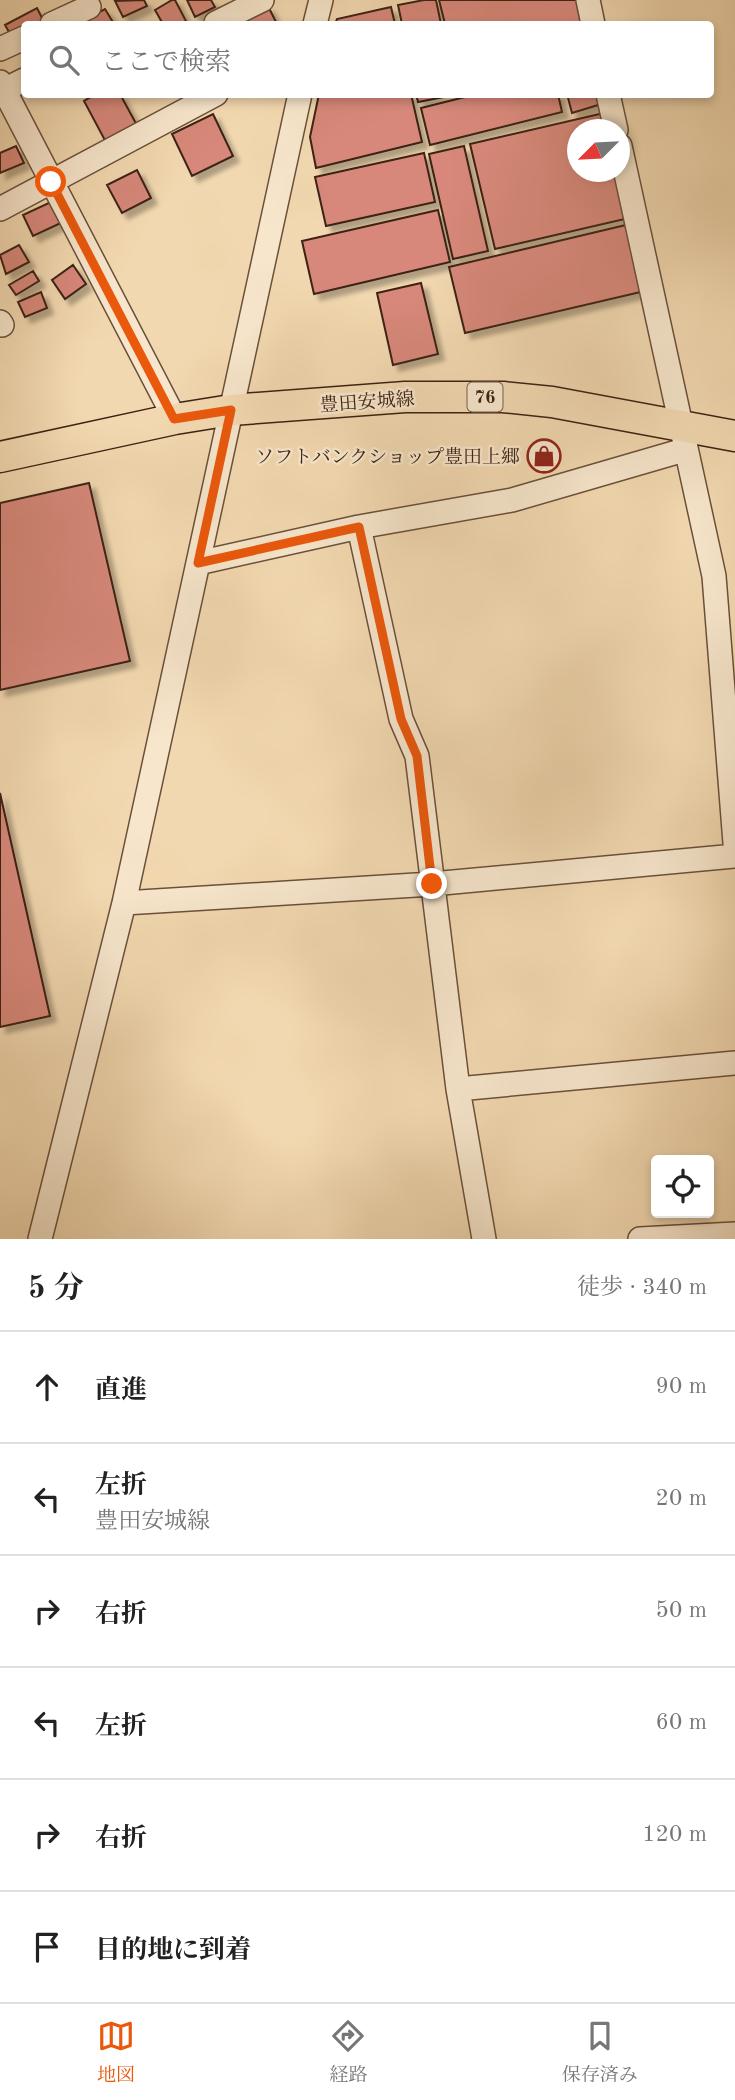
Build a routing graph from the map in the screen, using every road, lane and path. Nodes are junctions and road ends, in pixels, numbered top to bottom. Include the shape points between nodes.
1 (262, 0) edge
2 (321, 0) edge
3 (588, 0) edge
4 (89, 7) dead end
5 (59, 21) edge
6 (220, 21) edge
7 (316, 21) edge
8 (592, 21) edge
9 (21, 40) edge
10 (0, 50) edge
11 (10, 84) edge
12 (208, 98) edge
13 (299, 98) edge
14 (609, 98) edge
15 (614, 119) edge
16 (51, 182) junction
17 (628, 182) edge
18 (0, 209) edge
19 (231, 410) junction
20 (174, 419) junction
21 (735, 436) edge
22 (682, 437) junction
23 (0, 457) edge
24 (359, 527) junction
25 (198, 563) junction
26 (730, 703) edge
27 (735, 844) edge
28 (735, 856) edge
29 (432, 884) junction
30 (124, 903) junction
31 (735, 1063) edge
32 (458, 1089) junction
33 (735, 1234) edge
34 (40, 1239) edge
35 (484, 1239) edge
36 (640, 1239) edge

1 - 6 street
2 - 7 street
3 - 8 street
4 - 5 street
9 - 10 street
11 - 16 street
12 - 16 street
13 - 19 street
14 - 15 street
16 - 18 street
16 - 20 street
17 - 22 street
19 - 20 main road, 豊田安城線 / 76
19 - 22 main road, 豊田安城線 / 76 via 405,397 503,397
19 - 25 street
20 - 23 main road, 豊田安城線 / 76
21 - 22 main road, 豊田安城線 / 76
22 - 24 street via 512,500
22 - 26 street via 714,576
24 - 25 street
24 - 29 street via 401,719 417,756
25 - 30 street
26 - 27 street
28 - 29 street
29 - 30 street
29 - 32 street
30 - 34 street
31 - 32 street
32 - 35 street
33 - 36 street

